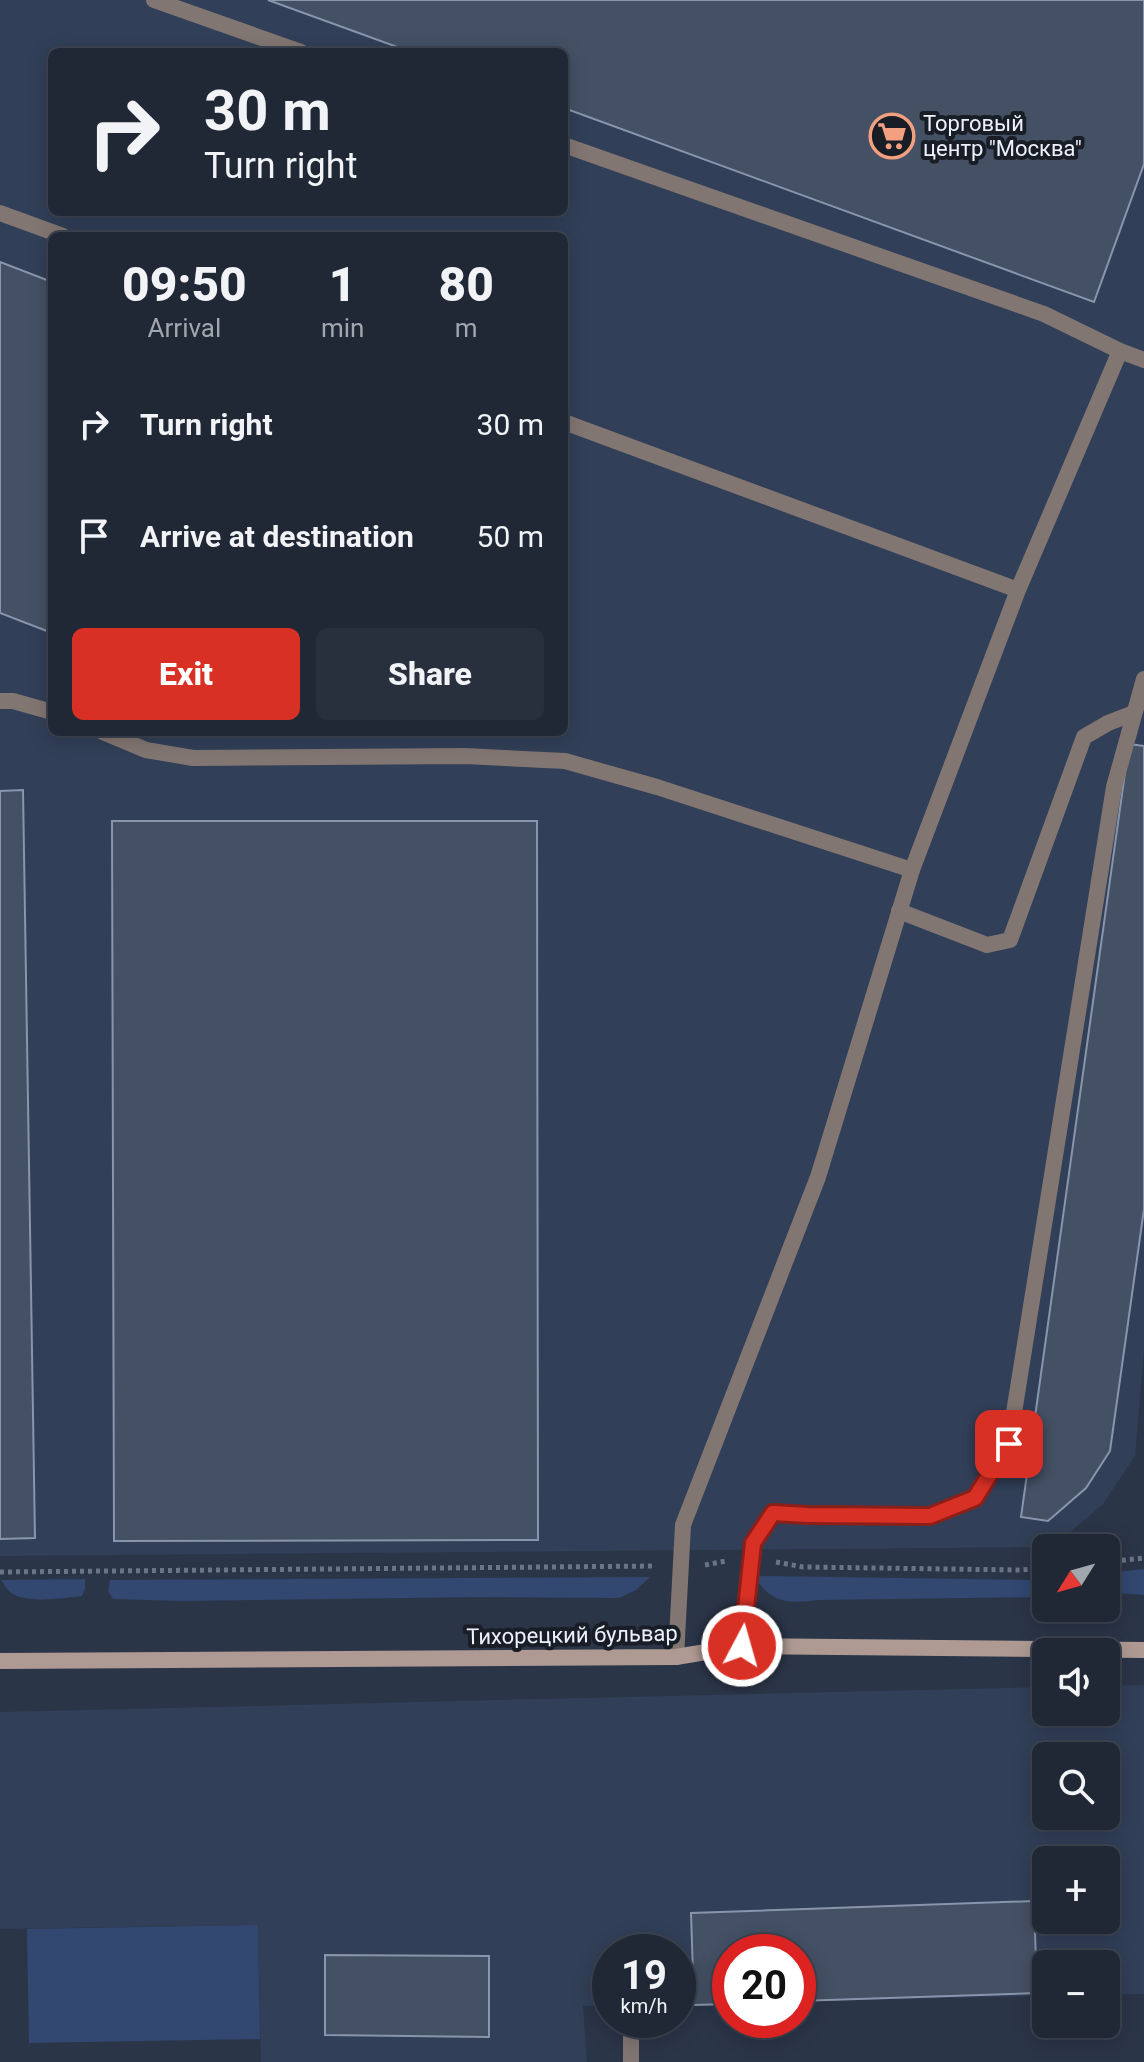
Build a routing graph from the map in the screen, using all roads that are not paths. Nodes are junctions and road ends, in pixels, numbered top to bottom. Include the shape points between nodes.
1 (154, 0) edge
2 (290, 48) edge
3 (568, 146) edge
4 (0, 213) edge
5 (52, 232) edge
6 (1120, 351) junction
7 (1144, 360) edge
8 (568, 423) edge
9 (1018, 590) junction
10 (1144, 679) edge
11 (0, 701) edge
12 (48, 711) edge
13 (1134, 713) junction
14 (113, 736) edge
15 (912, 870) junction
16 (899, 911) junction
17 (742, 1646) junction
18 (1144, 1650) edge
19 (676, 1657) junction
20 (0, 1661) edge
21 (631, 2038) edge
22 (631, 2062) edge

1 - 2 lane
3 - 6 lane via 1044,314
4 - 5 lane
6 - 7 lane
6 - 9 lane
8 - 9 lane
9 - 15 lane
10 - 13 lane
11 - 12 lane
13 - 16 lane via 1084,737 1010,940 987,945
13 - 17 lane via 1114,787 1009,1444 975,1498 930,1516 773,1513 753,1543
14 - 15 lane via 146,750 193,758 465,756 565,761
15 - 16 lane
16 - 19 lane via 818,1177 683,1525
17 - 18 street, Тихорецкий бульвар
17 - 19 street, Тихорецкий бульвар
19 - 20 street, Тихорецкий бульвар
21 - 22 lane

